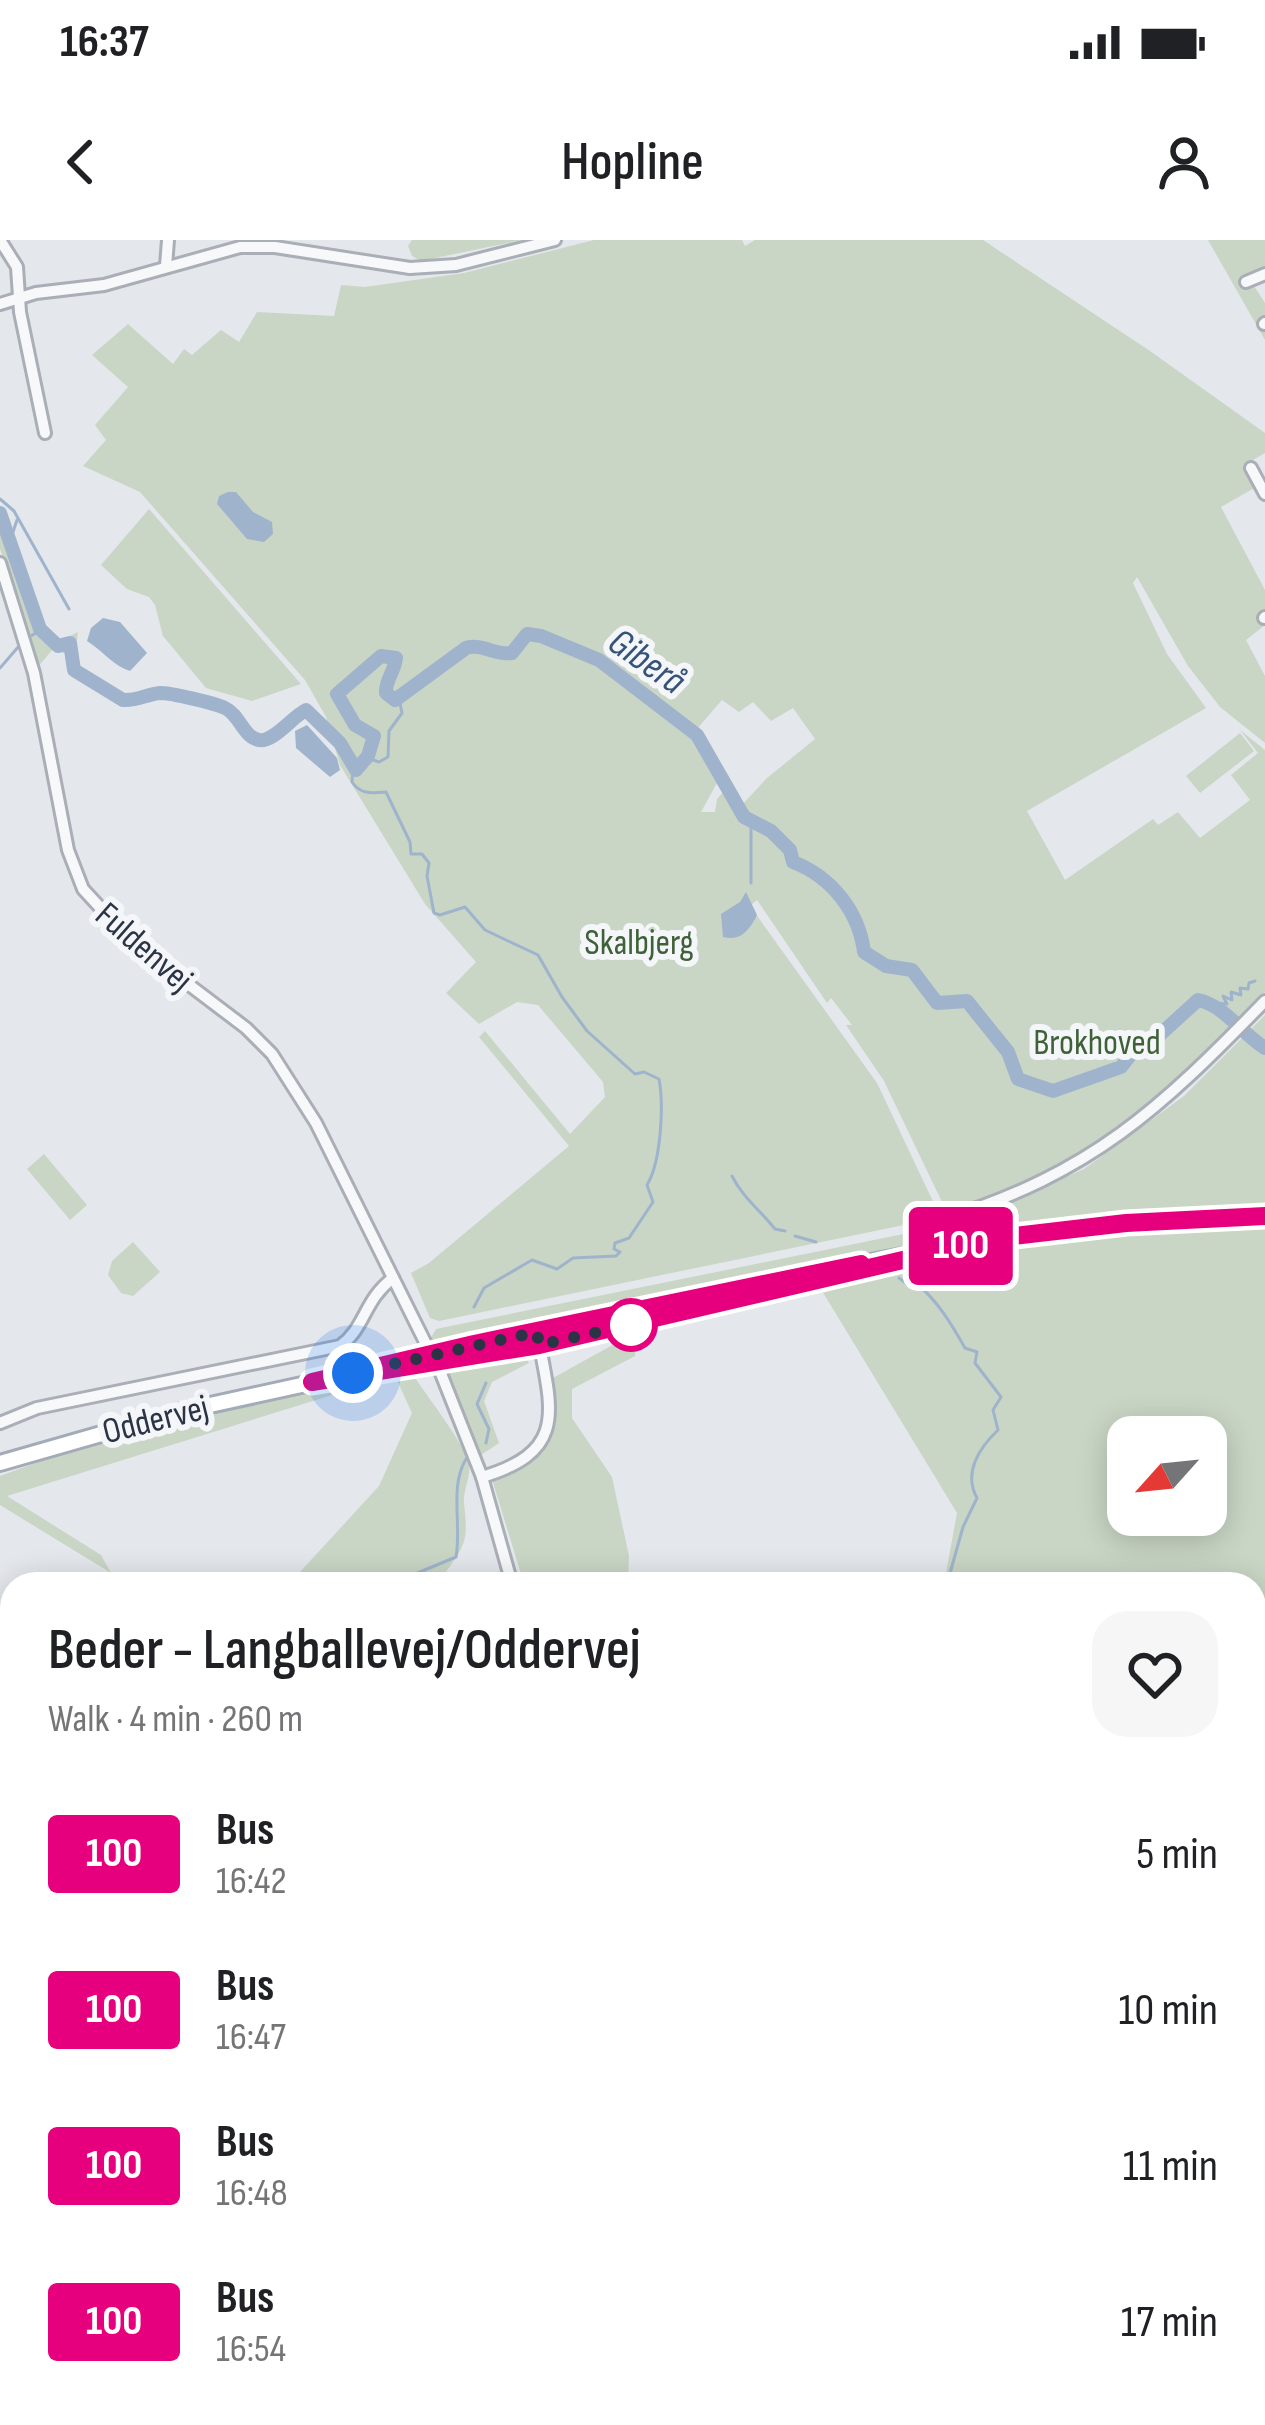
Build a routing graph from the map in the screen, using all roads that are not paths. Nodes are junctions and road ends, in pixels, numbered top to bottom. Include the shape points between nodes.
1 (0, 240) edge
2 (168, 240) edge
3 (555, 240) edge
4 (166, 266) junction
5 (1265, 274) edge
6 (1246, 282) dead end
7 (20, 296) junction
8 (0, 304) edge
9 (45, 433) dead end
10 (1251, 468) dead end
11 (1265, 494) edge
12 (0, 563) edge
13 (1265, 1001) edge
14 (1265, 1216) edge
15 (944, 1219) dead end
16 (393, 1278) junction
17 (538, 1338) junction
18 (428, 1346) dead end
19 (440, 1371) dead end
20 (0, 1423) edge
21 (0, 1463) edge
22 (482, 1477) junction
23 (509, 1572) edge

1 - 7 street via 14,259
2 - 4 street
3 - 4 street via 438,267 251,245
4 - 7 street via 104,285
5 - 6 street
7 - 8 street
7 - 9 street
10 - 11 street
12 - 16 street, Fuldenvej via 83,889 130,940 272,1054
13 - 15 street via 1179,1089 1088,1158
14 - 17 main road, Oddervej via 1082,1227 904,1257
16 - 18 street, Fuldenvej
16 - 20 street via 340,1346 37,1408
17 - 21 main road, Oddervej via 99,1431
17 - 22 street via 550,1400 547,1435 525,1460
19 - 22 street
22 - 23 street

